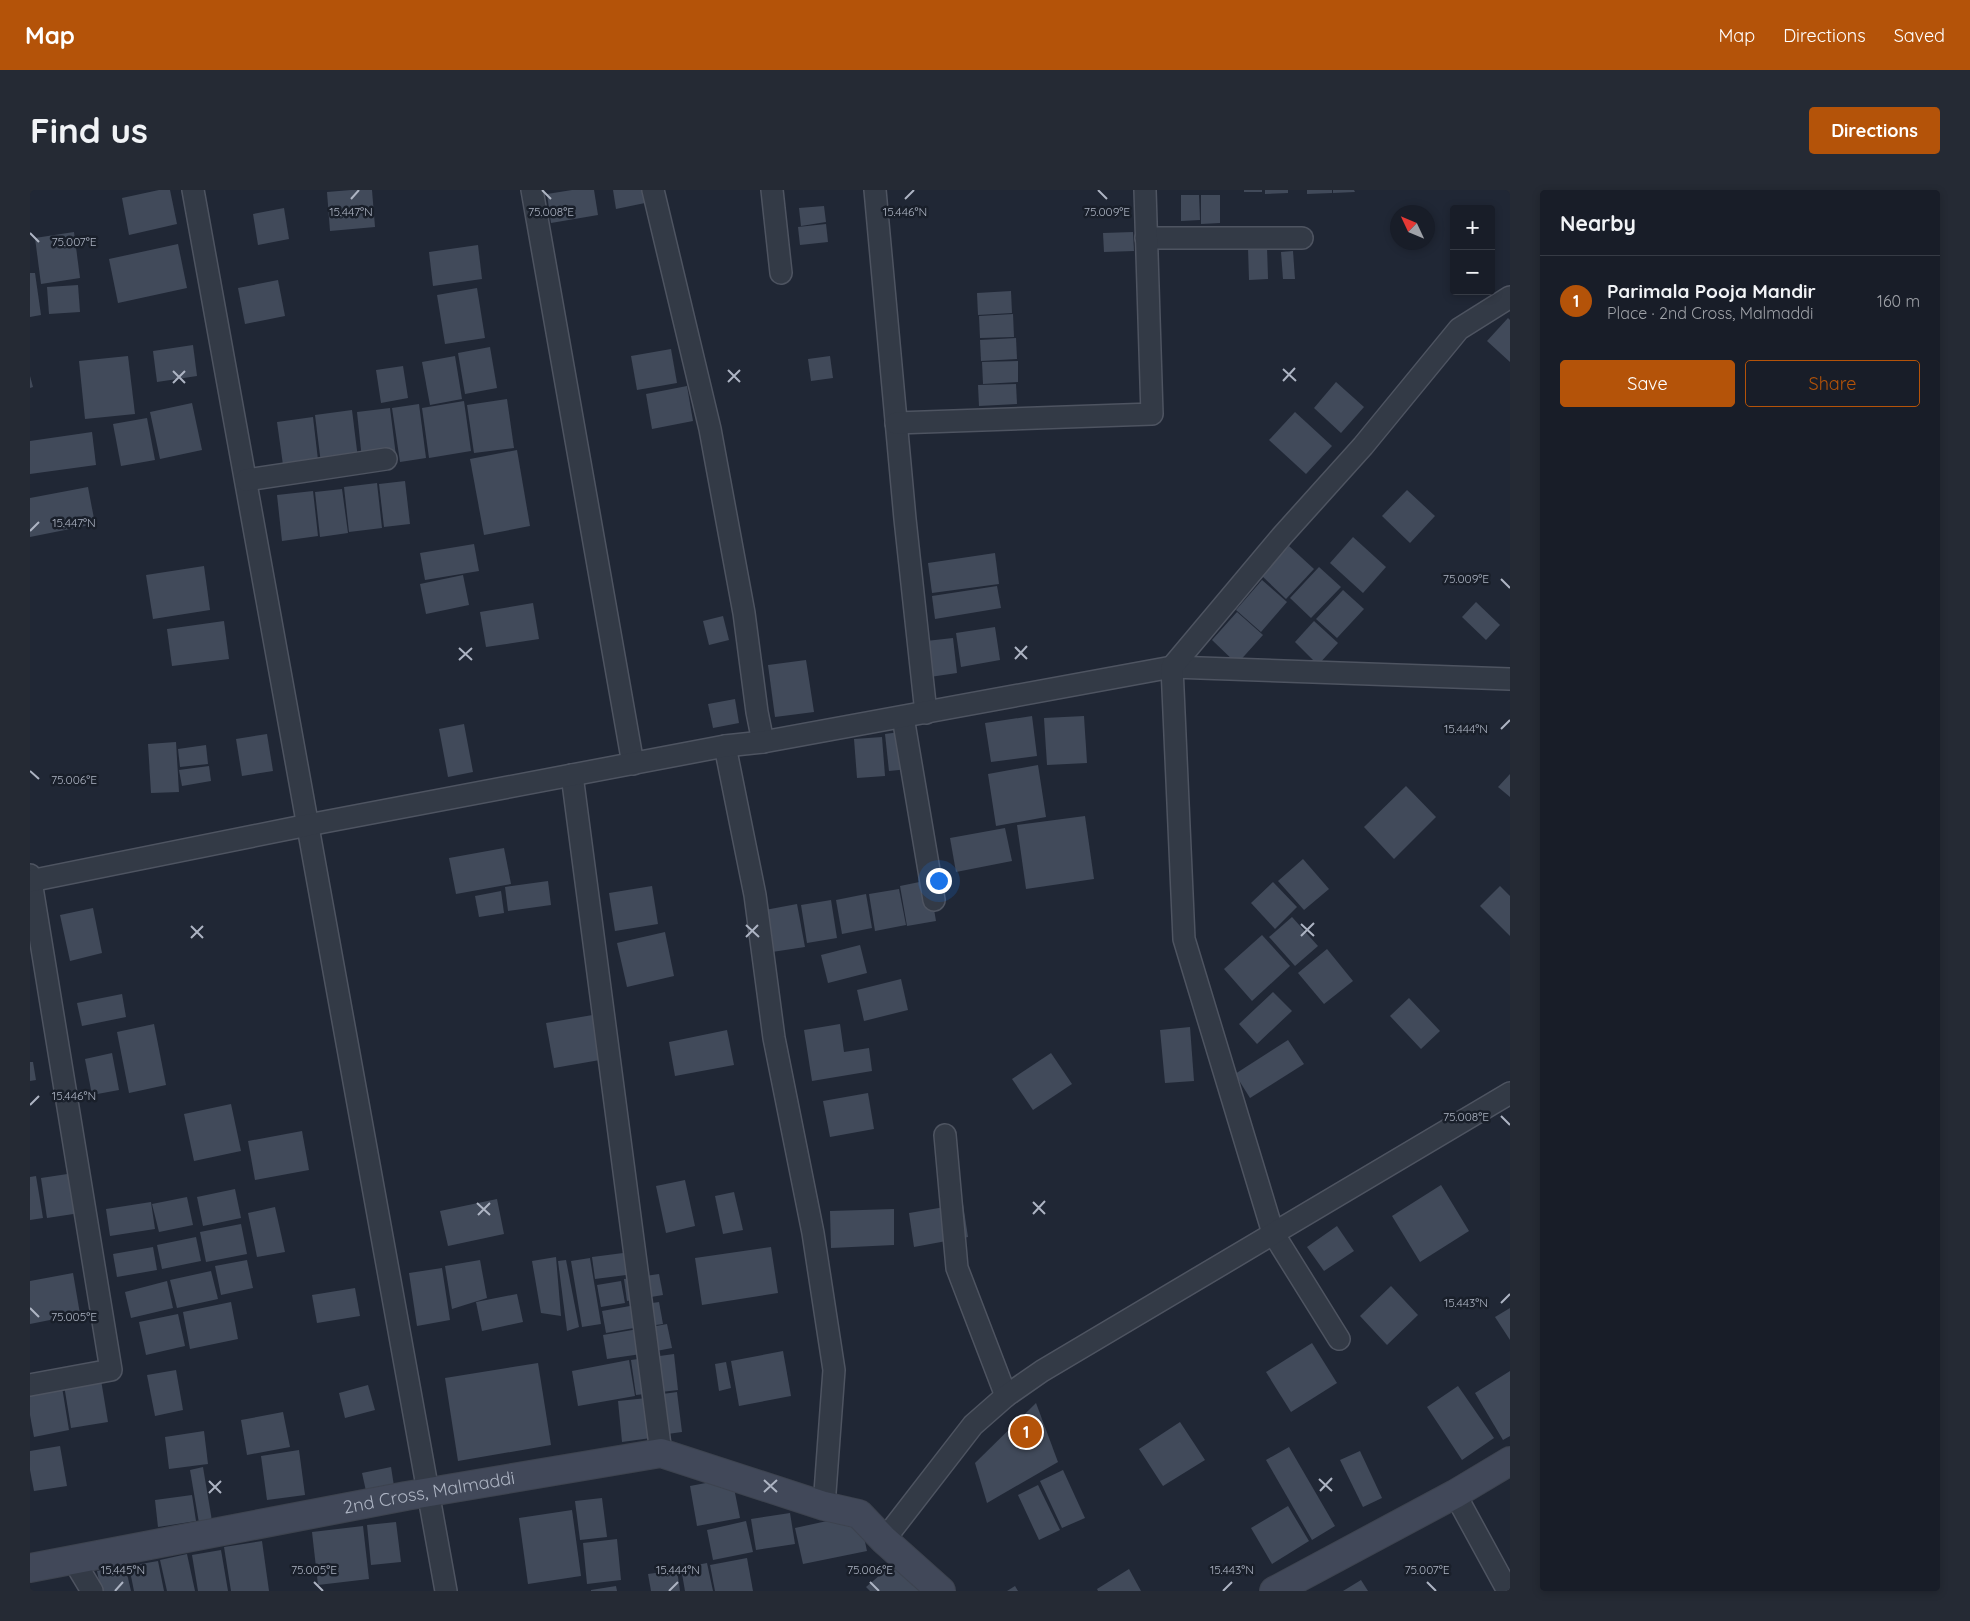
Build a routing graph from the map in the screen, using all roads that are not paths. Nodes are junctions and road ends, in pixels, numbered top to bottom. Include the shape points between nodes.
1 (194, 190) edge
2 (532, 190) edge
3 (653, 190) edge
4 (772, 190) edge
5 (875, 190) edge
6 (1145, 190) edge
7 (1146, 238) junction
8 (1302, 238) dead end
9 (781, 273) dead end
10 (1510, 296) edge
11 (896, 423) junction
12 (386, 459) dead end
13 (246, 480) junction
14 (1172, 667) junction
15 (1510, 679) edge
16 (926, 713) junction
17 (903, 717) junction
18 (763, 742) junction
19 (725, 746) junction
20 (633, 764) junction
21 (572, 775) junction
22 (308, 825) junction
23 (30, 879) edge
24 (934, 900) dead end
25 (1510, 1093) edge
26 (945, 1136) dead end
27 (1273, 1233) junction
28 (1339, 1339) dead end
29 (30, 1385) edge
30 (1006, 1396) junction
31 (661, 1453) junction
32 (1510, 1461) edge
33 (429, 1492) junction
34 (1455, 1494) junction
35 (824, 1506) junction
36 (884, 1540) junction
37 (74, 1561) junction
38 (30, 1568) edge
39 (92, 1591) edge
40 (446, 1591) edge
41 (941, 1591) edge
42 (1274, 1591) edge
43 (1508, 1591) edge

1 - 13 street
2 - 20 street
3 - 18 street via 710,429 744,612
4 - 9 street
5 - 11 street
6 - 7 street
7 - 8 street
7 - 11 street via 1152,414
10 - 14 street via 1459,329 1363,446
11 - 16 street
12 - 13 street
13 - 22 street
14 - 15 street
14 - 16 street
14 - 27 street via 1184,939
16 - 17 street
17 - 18 street
17 - 24 street
18 - 19 street
19 - 20 street
19 - 35 street via 755,895 774,1038 813,1233 834,1370
20 - 21 street
21 - 22 street
21 - 31 street
22 - 23 street
22 - 33 street
23 - 29 street via 111,1370
25 - 27 street
26 - 30 street via 957,1268
27 - 28 street
27 - 30 street via 1042,1371
30 - 36 street via 973,1425
31 - 33 street, 2nd Cross, Malmaddi
31 - 35 street, 2nd Cross, Malmaddi
32 - 34 street
33 - 37 street, 2nd Cross, Malmaddi
33 - 40 street
34 - 42 street
34 - 43 street
35 - 36 street, 2nd Cross, Malmaddi via 859,1514
36 - 41 street, 2nd Cross, Malmaddi
37 - 38 street, 2nd Cross, Malmaddi
37 - 39 street

